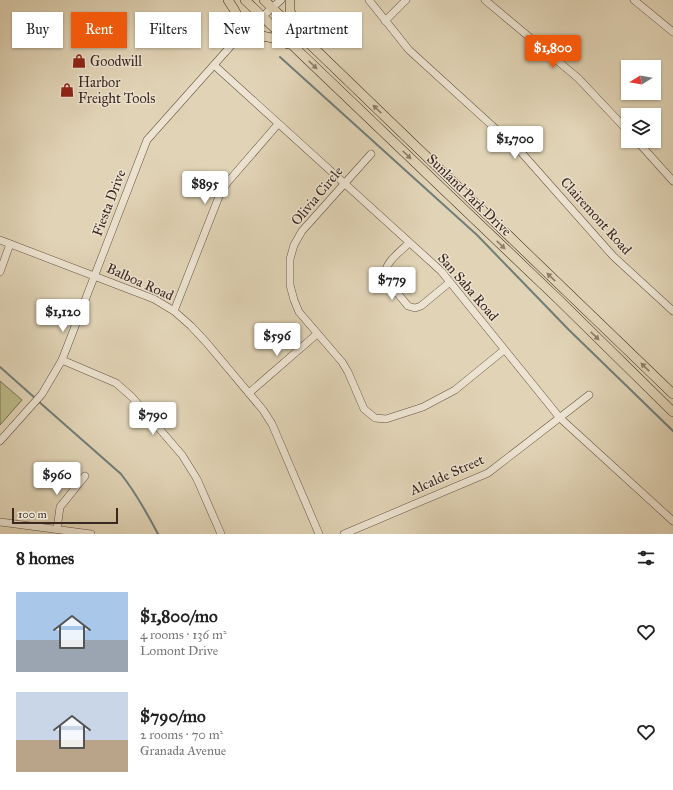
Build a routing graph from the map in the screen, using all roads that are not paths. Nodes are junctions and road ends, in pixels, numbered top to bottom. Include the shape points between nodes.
1 (228, 0) edge
2 (245, 0) edge
3 (264, 0) edge
4 (282, 0) edge
5 (290, 0) edge
6 (369, 0) edge
7 (406, 0) edge
8 (485, 0) edge
9 (634, 0) edge
10 (272, 8) junction
11 (236, 12) edge
12 (258, 12) edge
13 (276, 12) edge
14 (290, 12) edge
15 (264, 14) edge
16 (264, 18) edge
17 (385, 21) junction
18 (272, 26) edge
19 (673, 32) edge
20 (229, 48) edge
21 (295, 48) edge
22 (314, 48) edge
23 (214, 65) junction
24 (278, 124) junction
25 (621, 124) edge
26 (643, 148) edge
27 (370, 154) dead end
28 (673, 181) edge
29 (344, 183) junction
30 (0, 240) edge
31 (409, 242) junction
32 (10, 244) junction
33 (0, 272) edge
34 (95, 276) junction
35 (450, 282) junction
36 (673, 310) edge
37 (174, 311) junction
38 (317, 334) junction
39 (504, 350) junction
40 (62, 360) junction
41 (249, 393) junction
42 (673, 394) edge
43 (589, 395) dead end
44 (673, 412) edge
45 (560, 418) junction
46 (0, 441) edge
47 (85, 476) dead end
48 (673, 521) edge
49 (0, 522) edge
50 (57, 529) junction
51 (91, 534) edge
52 (221, 534) edge
53 (318, 534) edge
54 (344, 534) edge

1 - 11 main road
2 - 12 main road, Sunland Park Drive
3 - 10 main road, Sunland Park Drive
4 - 10 street, Fiesta Drive
5 - 14 main road
6 - 17 street, Clairemont Road
7 - 17 street
8 - 25 street via 578,78
9 - 19 street
10 - 13 main road, Sunland Park Drive
10 - 15 street, Fiesta Drive
16 - 18 main road, Sunland Park Drive
17 - 36 street, Clairemont Road via 408,50 520,151 613,256
20 - 23 street, Fiesta Drive
21 -> 44 main road, Sunland Park Drive
42 -> 22 main road, Sunland Park Drive
23 - 24 street, San Saba Road
23 - 34 street, Fiesta Drive via 147,140
24 - 29 street, San Saba Road
24 - 37 street via 220,194
26 - 28 street
27 - 29 street, Olivia Circle
29 - 31 street, San Saba Road
29 - 38 street, Olivia Circle via 302,231 290,259 290,285 294,300 299,312
30 - 32 street, Balboa Road
31 - 35 street, San Saba Road
31 - 35 street via 386,266 384,272 385,278 408,306 421,306
32 - 33 street
32 - 34 street, Balboa Road
34 - 37 street, Balboa Road via 154,299
34 - 40 street, Fiesta Drive
35 - 39 street, San Saba Road
37 - 41 street, Balboa Road via 206,342
38 - 39 street, Olivia Circle via 342,362 364,409 375,418 386,419 423,407 455,390
38 - 41 street
39 - 45 street, San Saba Road
40 - 46 street, Fiesta Drive via 30,408
40 - 52 street via 116,383 132,397 182,455 197,479
41 - 53 street, Balboa Road via 272,424
43 - 45 street, Alcalde Street
45 - 48 street, San Saba Road
45 - 54 street, Alcalde Street via 488,472
47 - 50 street via 60,507
49 - 50 street
50 - 51 street

